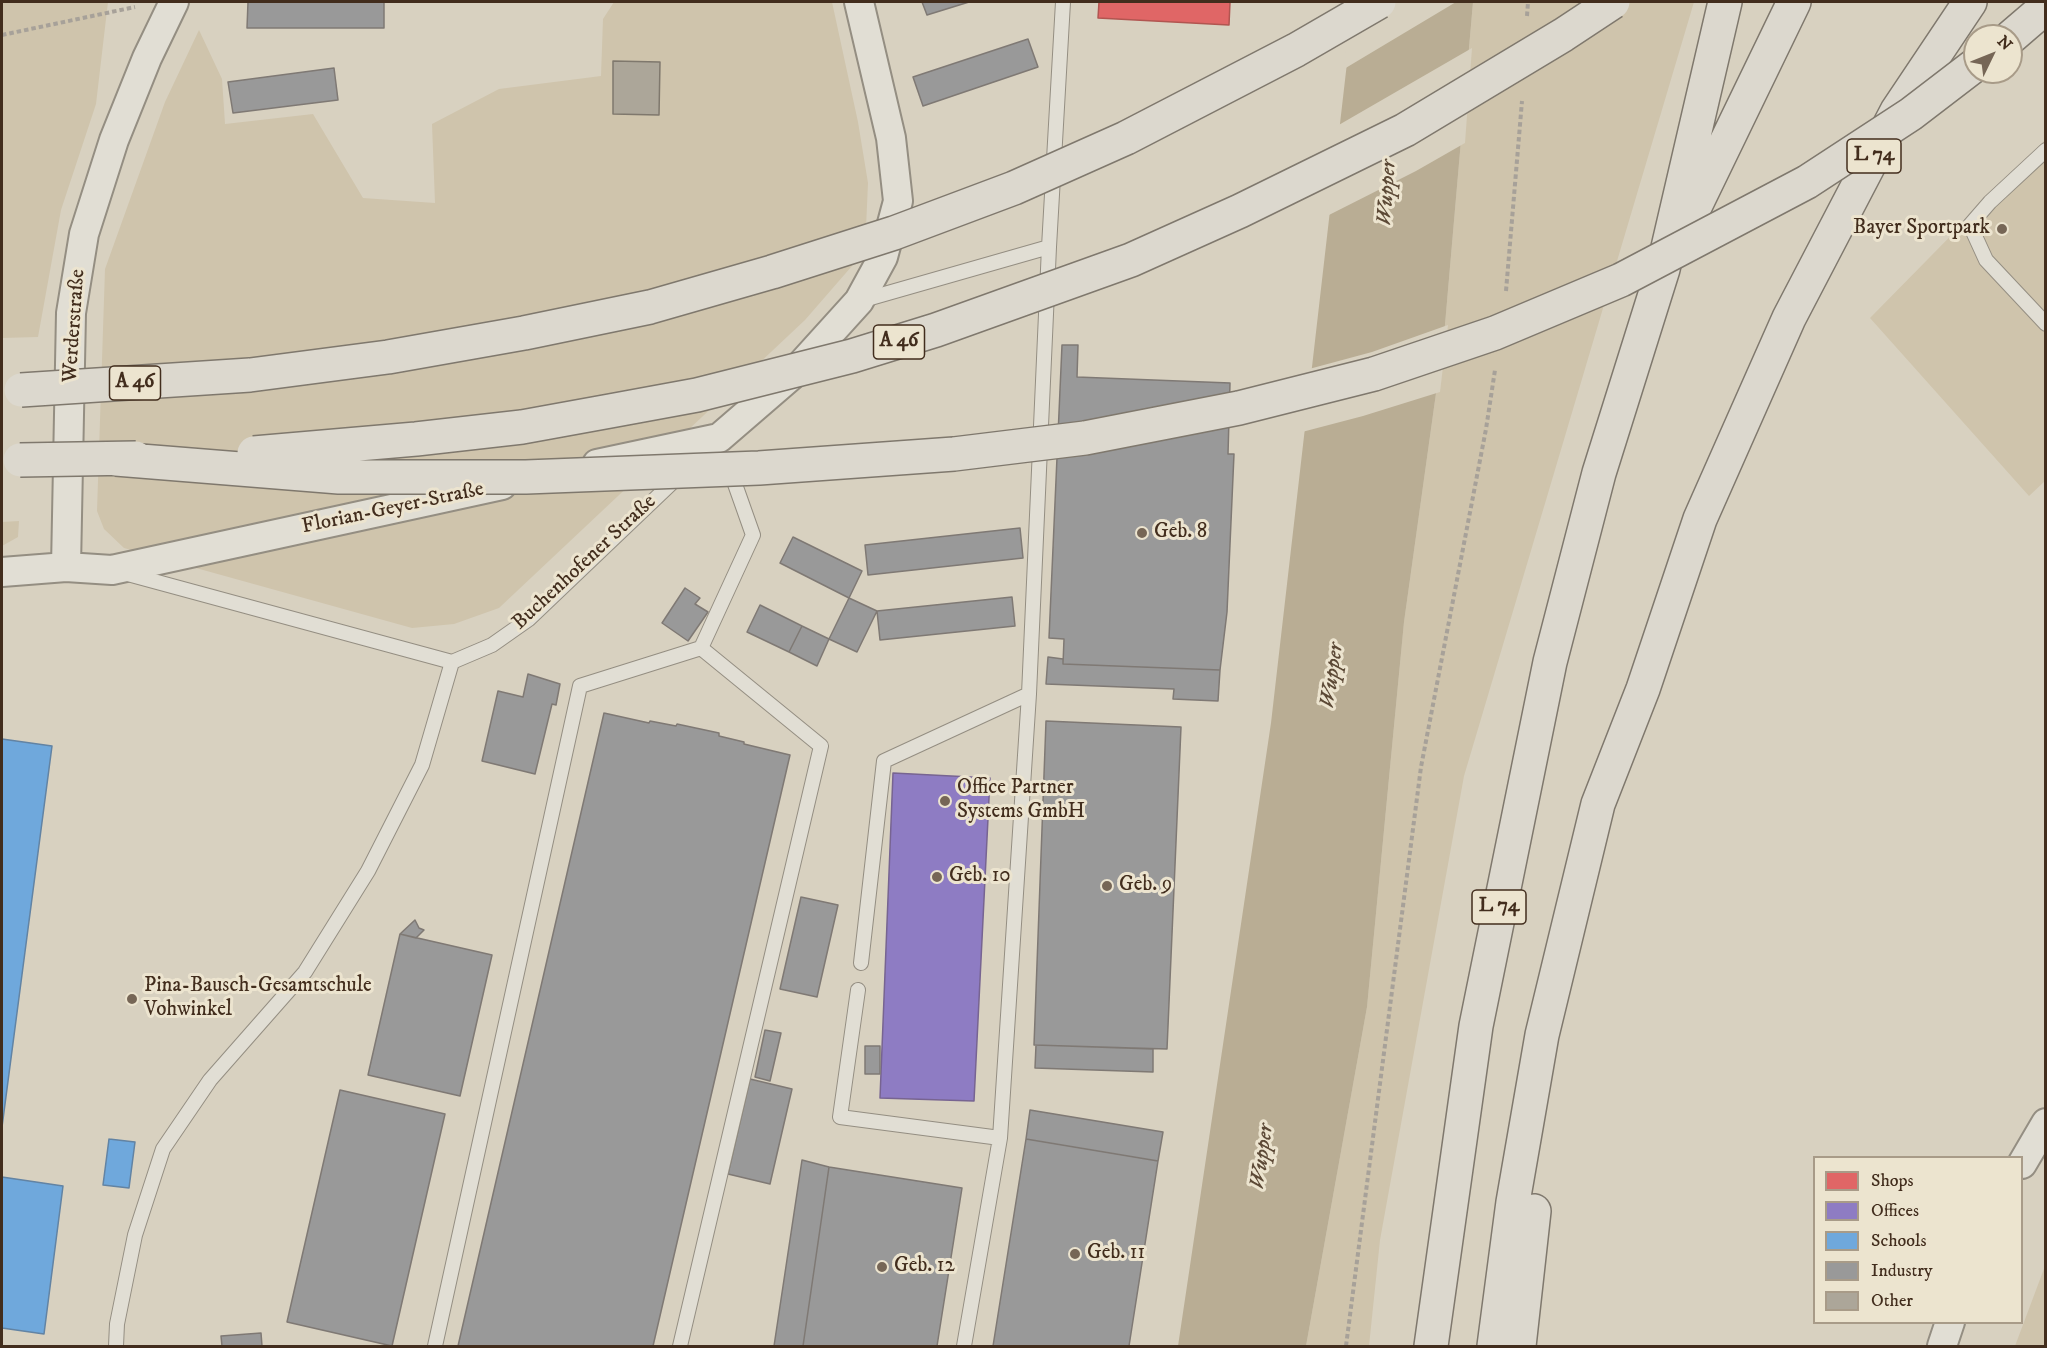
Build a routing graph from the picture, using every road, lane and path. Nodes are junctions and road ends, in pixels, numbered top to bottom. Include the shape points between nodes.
1 (174, 2) edge
2 (859, 2) edge
3 (1063, 2) edge
4 (1379, 2) edge
5 (1528, 2) edge
6 (1613, 2) edge
7 (1725, 2) edge
8 (1794, 2) edge
9 (1970, 2) edge
10 (139, 6) dead end
11 (2046, 8) edge
12 (1527, 25) dead end
13 (2023, 27) edge
14 (2, 35) edge
15 (1963, 74) edge
16 (1523, 95) dead end
17 (2046, 150) edge
18 (1048, 247) junction
19 (1663, 269) junction
20 (1506, 292) dead end
21 (859, 301) junction
22 (2046, 324) edge
23 (1496, 361) dead end
24 (11, 391) edge
25 (723, 448) junction
26 (116, 459) junction
27 (11, 460) edge
28 (66, 567) junction
29 (112, 570) junction
30 (2, 572) edge
31 (701, 648) junction
32 (452, 662) junction
33 (1643, 689) junction
34 (1029, 694) junction
35 (861, 963) dead end
36 (858, 990) dead end
37 (2046, 1123) edge
38 (999, 1138) junction
39 (2023, 1162) edge
40 (1950, 1324) edge
41 (116, 1347) edge
42 (435, 1347) edge
43 (680, 1347) edge
44 (964, 1347) edge
45 (1346, 1347) edge
46 (1431, 1347) edge
47 (1494, 1347) edge
48 (1519, 1347) edge
49 (1942, 1347) edge

1 - 28 street, Werderstraße via 114,140 84,234 71,313
2 - 21 street, Buchenhofener Straße via 891,138 898,201 883,257
3 - 18 lane
4 - 24 highway, A 46, bridge via 1296,50 1014,188 894,233 772,272 638,309 388,357 250,375
5 - 12 path
6 - 26 highway, A 46, bridge via 1406,130 1240,211 1131,260 852,356 698,394 522,427 311,450
7 - 19 highway, L 74
8 - 19 highway, L 74
9 - 33 highway, L 74 via 1897,111 1789,318 1700,519
10 - 14 path
11 - 13 highway
15 - 26 highway, bridge via 1808,182 1621,280 1495,333 1374,374 1239,408 1085,438 966,453 759,468 526,477 339,477
16 - 20 path
17 - 22 lane via 1970,225 1986,260
18 - 21 lane
18 - 34 lane
19 - 46 highway, L 74 via 1599,473 1547,674 1476,1026
21 - 25 street, Buchenhofener Straße
23 - 45 path via 1421,767
25 - 29 street, Florian-Geyer-Straße
25 - 31 lane via 753,535
25 - 32 lane, Buchenhofener Straße via 529,619 492,645
26 - 27 highway, A 46, bridge
28 - 29 street, Florian-Geyer-Straße
28 - 30 street
29 - 32 lane
31 - 42 lane via 580,686
31 - 43 lane via 821,746
32 - 41 lane via 422,765 368,871 304,972 210,1080 163,1149 135,1235
33 - 47 highway, L 74 via 1598,804 1542,1035 1513,1202
33 - 48 highway, L 74 via 1563,1049 1535,1204
34 - 35 lane via 884,761
34 - 38 lane
36 - 38 lane via 840,1117
37 - 39 street
38 - 44 lane
40 - 49 street

